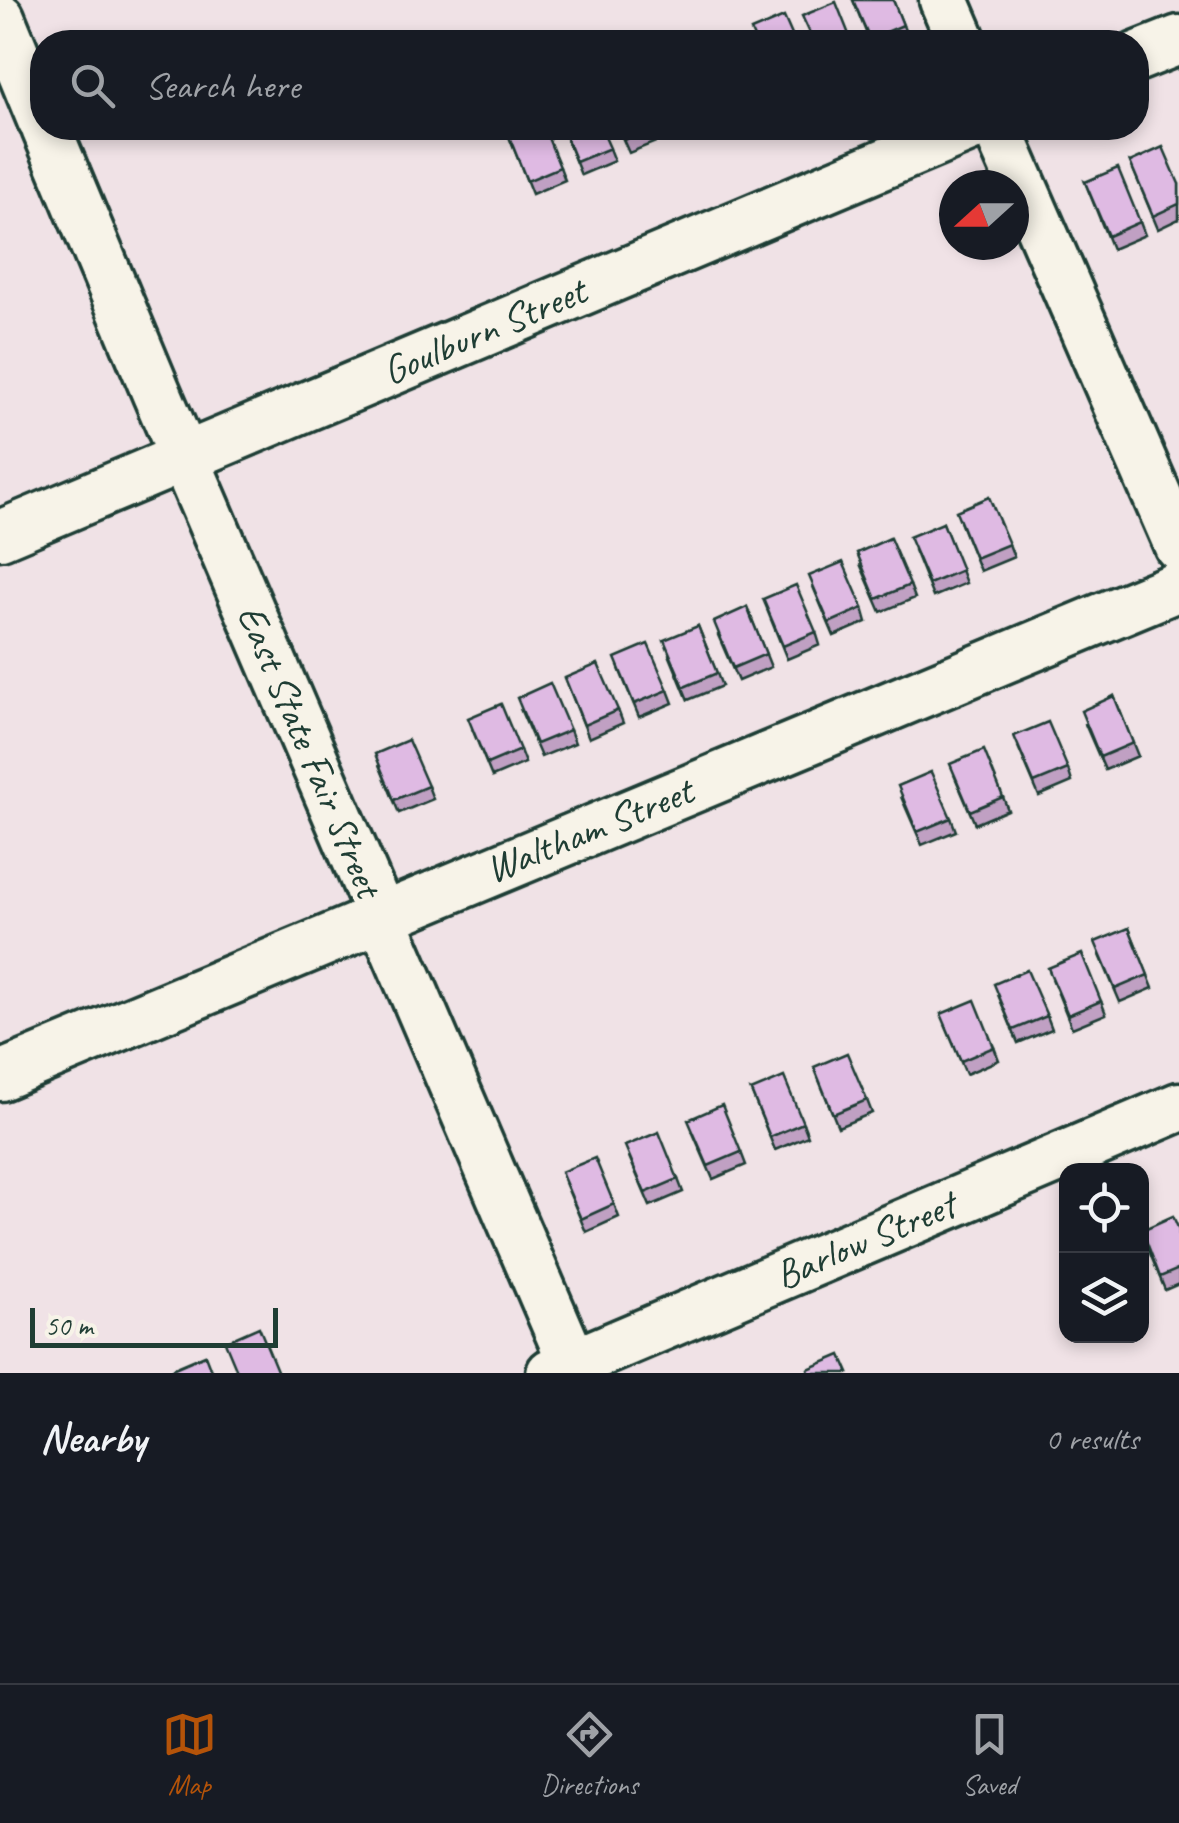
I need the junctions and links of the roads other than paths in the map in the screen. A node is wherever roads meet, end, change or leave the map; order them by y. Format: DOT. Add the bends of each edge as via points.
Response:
graph roads {
  1 [pos="944,0"];
  2 [pos="0,18"];
  3 [pos="957,30"];
  4 [pos="1179,40"];
  5 [pos="1149,52"];
  6 [pos="30,91"];
  7 [pos="51,140"];
  8 [pos="939,140"];
  9 [pos="1003,140"];
  10 [pos="185,456"];
  11 [pos="0,534"];
  12 [pos="1179,546"];
  13 [pos="1179,586"];
  14 [pos="380,916"];
  15 [pos="0,1076"];
  16 [pos="1179,1107"];
  17 [pos="567,1370"];
  1 -- 3 [label="street"];
  2 -- 6 [label="street"];
  4 -- 5 [label="street"];
  7 -- 10 [label="street, East State Fair Street"];
  8 -- 10 [label="street, Goulburn Street"];
  9 -- 12 [label="street"];
  10 -- 11 [label="street, Goulburn Street"];
  10 -- 14 [label="street, East State Fair Street"];
  13 -- 14 [label="street, Waltham Street"];
  14 -- 15 [label="street, Waltham Street"];
  14 -- 17 [label="street, East State Fair Street"];
  16 -- 17 [label="street, Barlow Street"];
}
